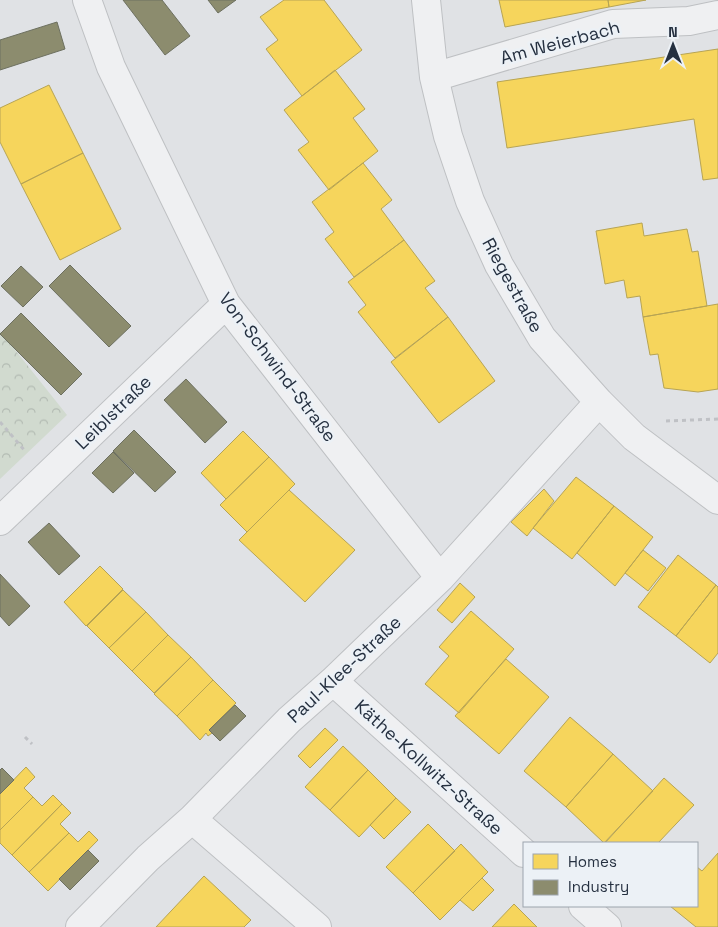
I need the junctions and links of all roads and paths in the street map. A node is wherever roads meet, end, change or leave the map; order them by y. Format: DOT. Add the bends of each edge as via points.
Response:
graph roads {
  1 [pos="86,0"];
  2 [pos="426,0"];
  3 [pos="718,15"];
  4 [pos="434,77"];
  5 [pos="226,304"];
  6 [pos="599,402"];
  7 [pos="718,419"];
  8 [pos="0,422"];
  9 [pos="634,437"];
  10 [pos="44,478"];
  11 [pos="718,500"];
  12 [pos="0,521"];
  13 [pos="440,578"];
  14 [pos="334,681"];
  15 [pos="25,737"];
  16 [pos="32,744"];
  17 [pos="192,819"];
  18 [pos="523,852"];
  19 [pos="584,907"];
  20 [pos="80,927"];
  21 [pos="317,927"];
  22 [pos="607,927"];
  1 -- 5 [label="street, Von-Schwind-Straße" via="111,67"];
  2 -- 4 [label="street, Riegestraße"];
  3 -- 4 [label="street, Am Weierbach" via="689,21 613,24"];
  4 -- 6 [label="street, Riegestraße" via="448,136 470,201 499,265 542,338"];
  5 -- 10 [label="street, Leiblstraße"];
  5 -- 13 [label="street, Von-Schwind-Straße"];
  6 -- 9 [label="street, Riegestraße"];
  6 -- 13 [label="street, Paul-Klee-Straße"];
  7 -- 9 [label="path" via="648,421"];
  8 -- 10 [label="path"];
  9 -- 11 [label="street, Riegestraße"];
  10 -- 12 [label="street, Leiblstraße"];
  13 -- 14 [label="street, Paul-Klee-Straße"];
  14 -- 17 [label="street, Paul-Klee-Straße" via="289,720"];
  14 -- 18 [label="street, Käthe-Kollwitz-Straße"];
  15 -- 16 [label="path"];
  17 -- 20 [label="street, Paul-Klee-Straße"];
  17 -- 21 [label="street"];
  19 -- 22 [label="street"];
}
